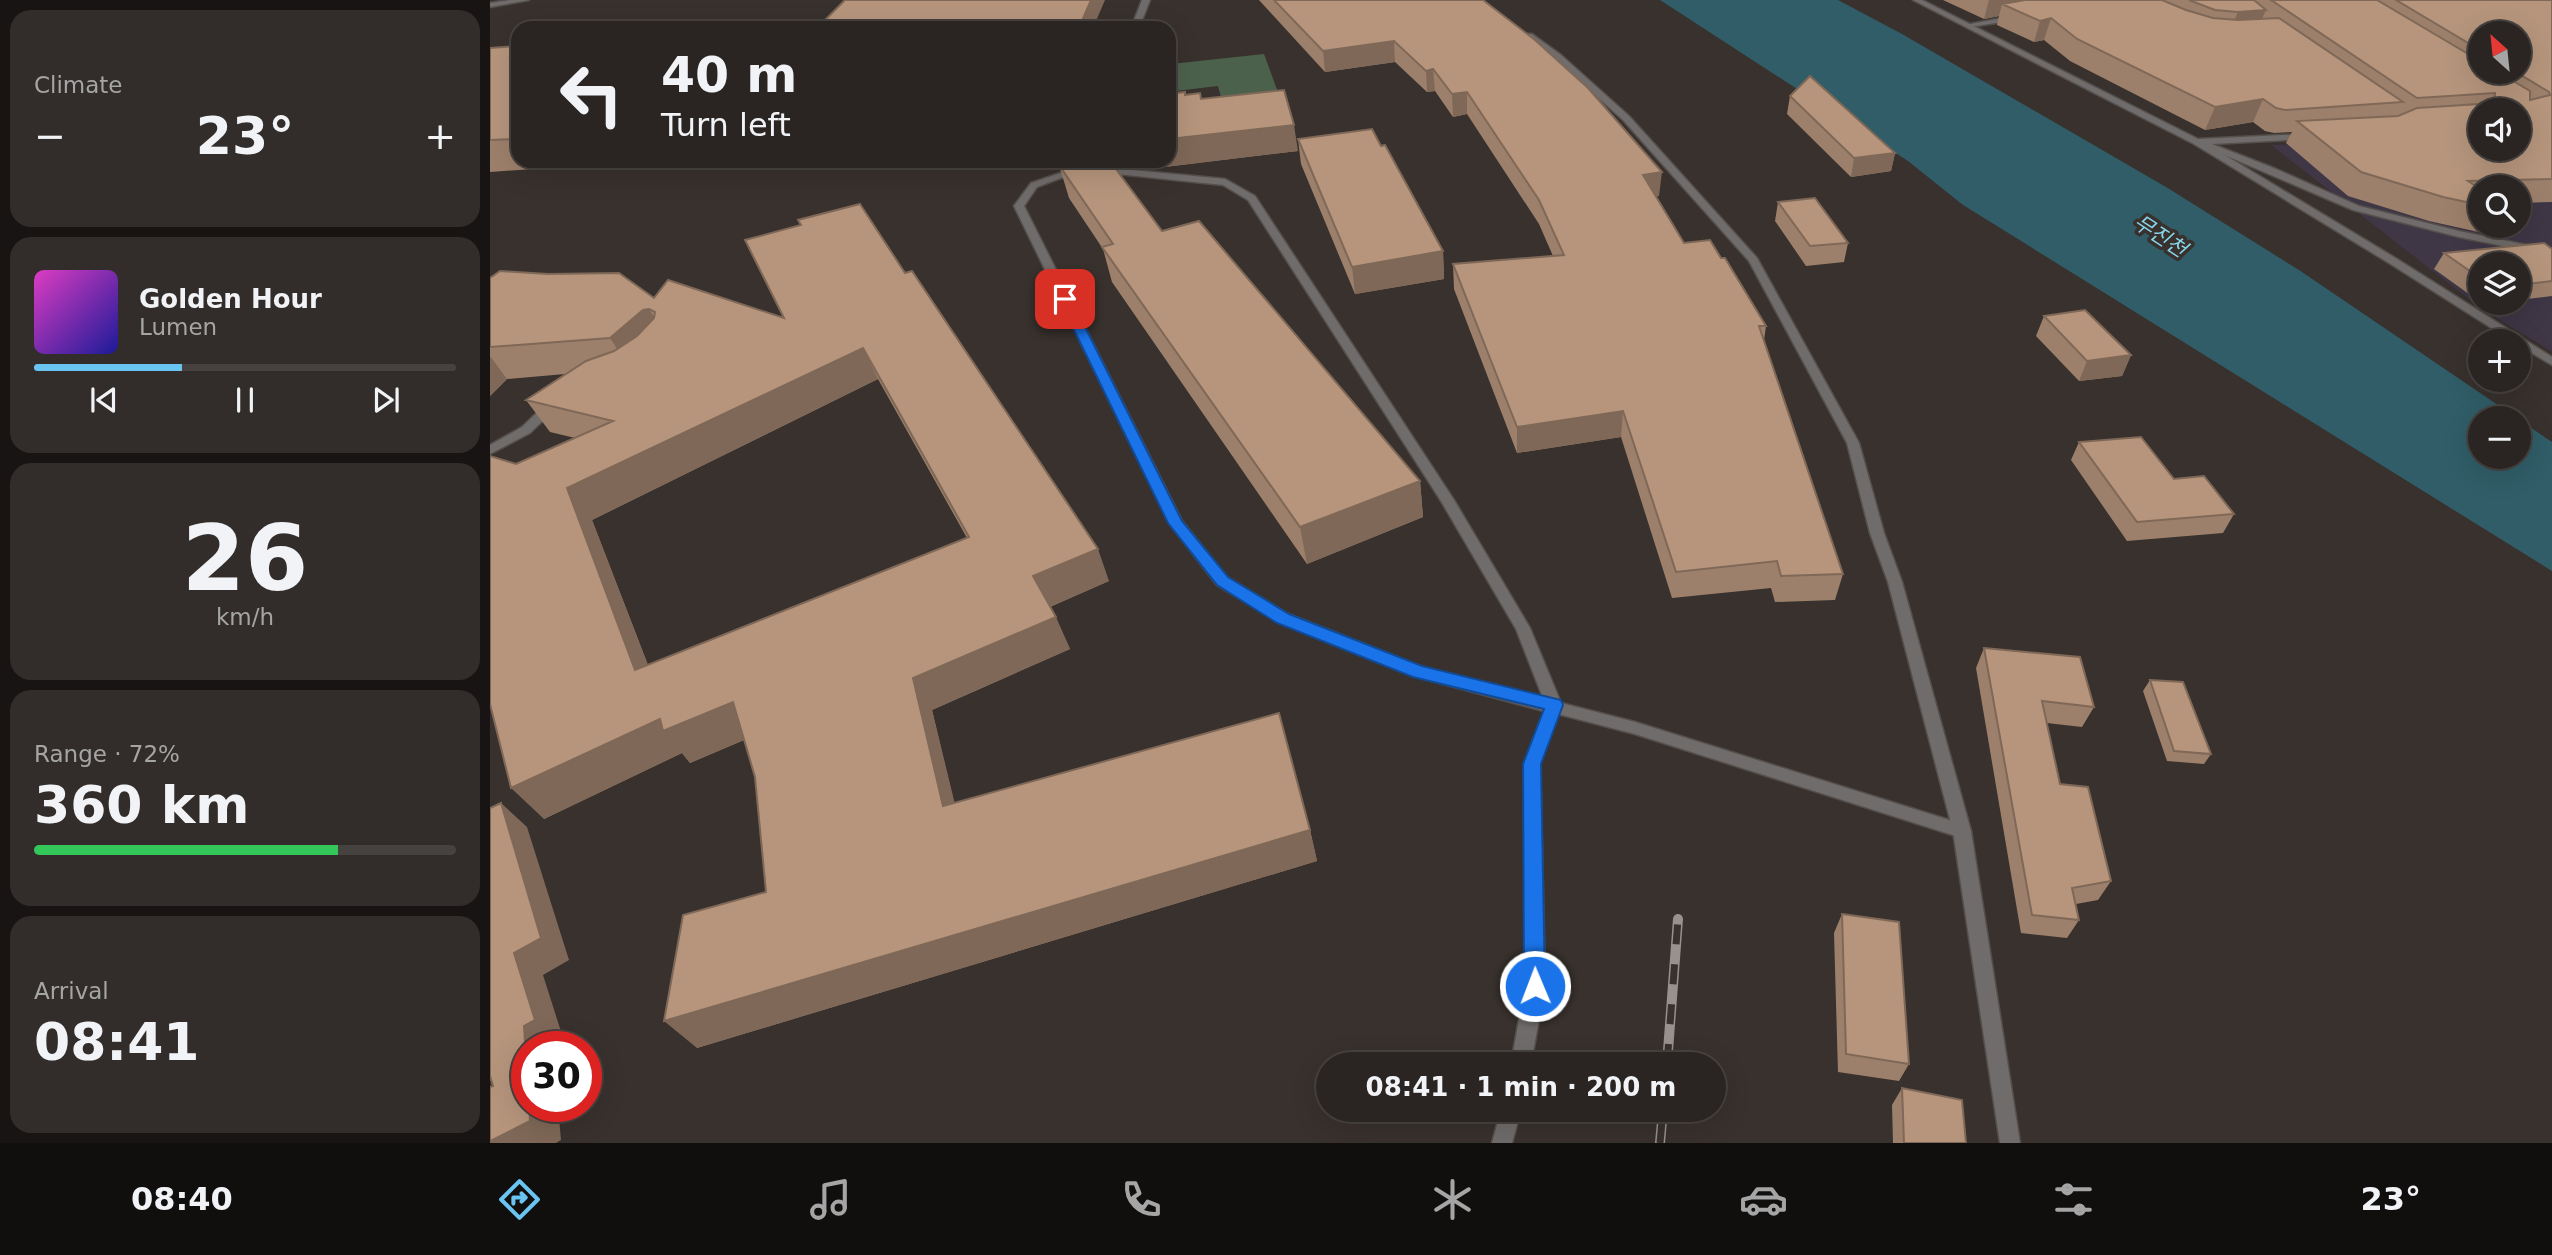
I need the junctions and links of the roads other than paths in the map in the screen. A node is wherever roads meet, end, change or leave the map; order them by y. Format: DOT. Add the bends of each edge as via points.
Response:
graph roads {
  1 [pos="525,0"];
  2 [pos="1146,0"];
  3 [pos="1917,0"];
  4 [pos="490,5"];
  5 [pos="2016,17"];
  6 [pos="1138,21"];
  7 [pos="1969,25"];
  8 [pos="1515,26"];
  9 [pos="2319,136"];
  10 [pos="2197,142"];
  11 [pos="1068,168"];
  12 [pos="1090,168"];
  13 [pos="2552,253"];
  14 [pos="2552,362"];
  15 [pos="565,396"];
  16 [pos="490,450"];
  17 [pos="1554,705"];
  18 [pos="1962,831"];
  19 [pos="1523,1052"];
  20 [pos="1508,1122"];
  21 [pos="1502,1143"];
  22 [pos="2010,1143"];
  1 -- 4 [label="street"];
  2 -- 6 [label="street"];
  3 -- 7 [label="street"];
  5 -- 7 [label="street"];
  7 -- 10 [label="street"];
  8 -- 18 [label="street" via="1558,57 1624,117 1753,260 1853,443"];
  9 -- 10 [label="street"];
  10 -- 13 [label="street" via="2356,208"];
  10 -- 14 [label="street"];
  11 -- 17 [label="street" via="1034,185 1019,206 1175,523 1222,581 1283,618 1419,672"];
  12 -- 17 [label="street" via="1225,182 1252,198 1447,500 1516,616"];
  15 -- 16 [label="street" via="526,430"];
  17 -- 18 [label="street"];
  17 -- 19 [label="street" via="1532,764 1535,986"];
  18 -- 22 [label="street"];
  20 -- 21 [label="street"];
}
